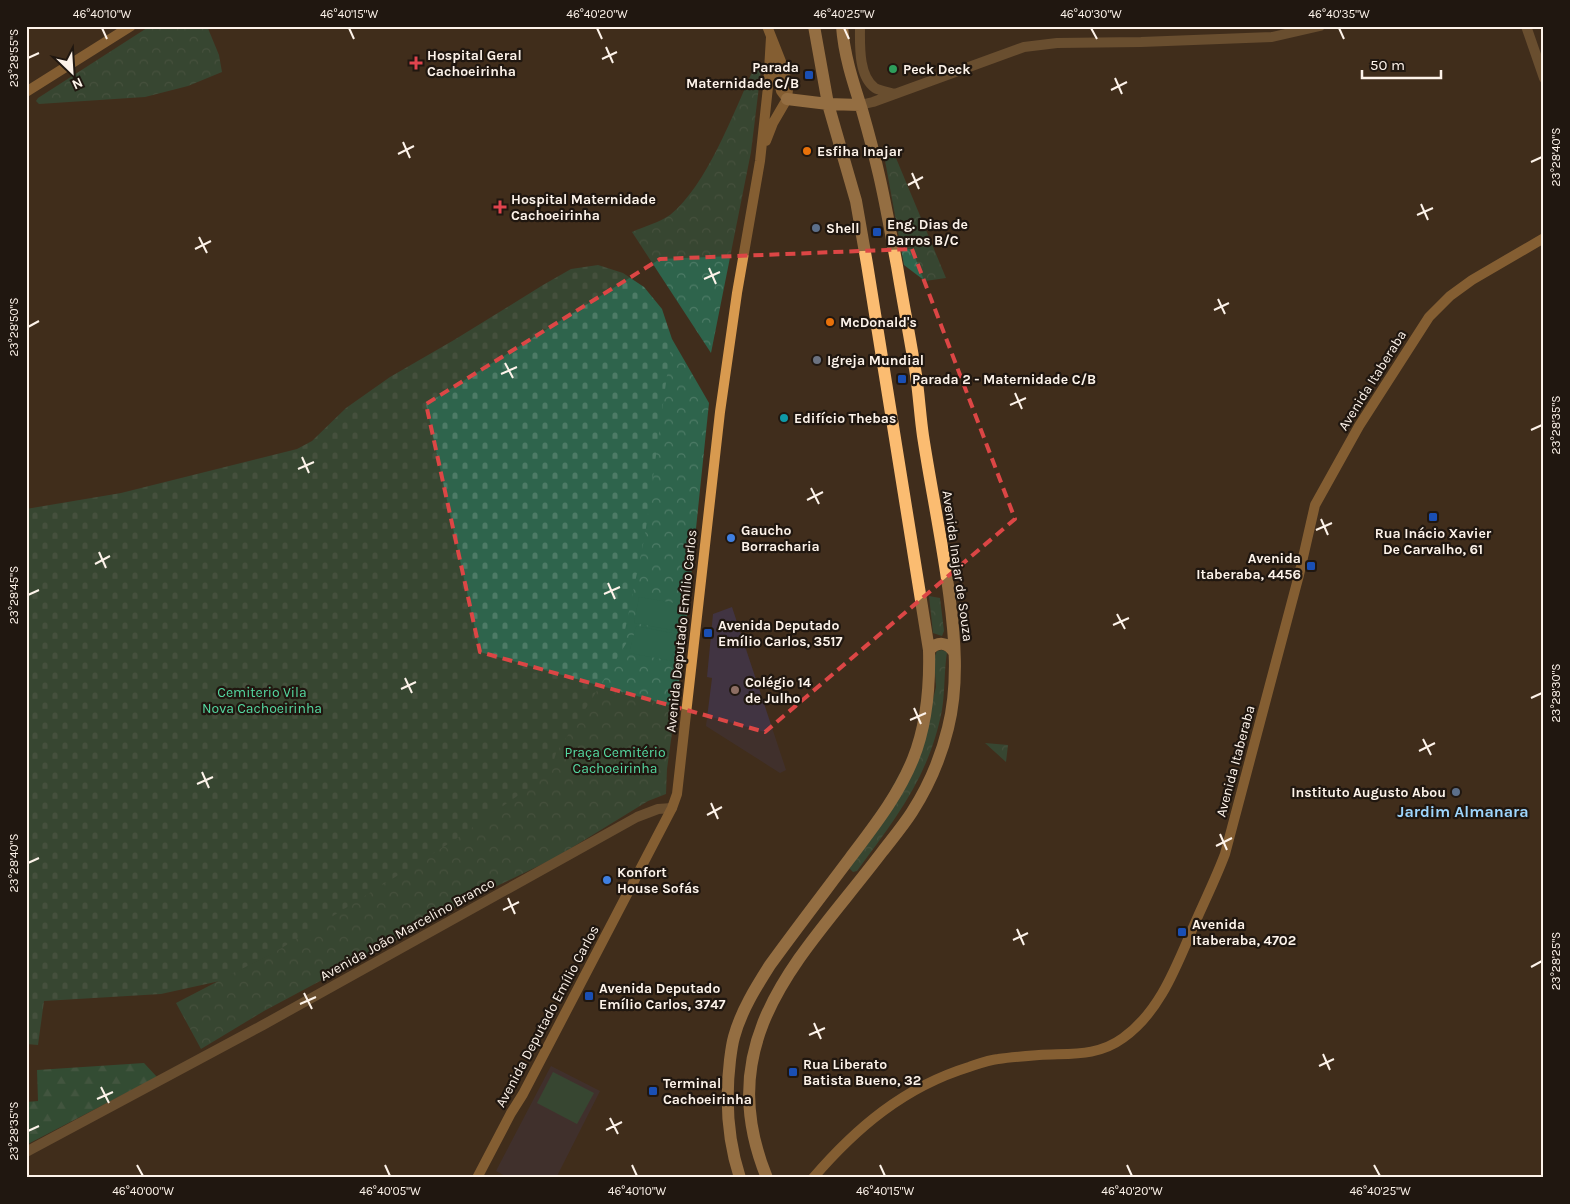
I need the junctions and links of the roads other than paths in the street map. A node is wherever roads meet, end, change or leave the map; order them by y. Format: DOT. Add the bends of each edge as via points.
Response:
graph roads {
  1 [pos="131,26"];
  2 [pos="767,26"];
  3 [pos="814,26"];
  4 [pos="842,26"];
  5 [pos="850,26"];
  6 [pos="860,26"];
  7 [pos="1320,26"];
  8 [pos="1526,26"];
  9 [pos="771,37"];
  10 [pos="1544,78"];
  11 [pos="852,81"];
  12 [pos="26,92"];
  13 [pos="895,94"];
  14 [pos="787,99"];
  15 [pos="828,104"];
  16 [pos="867,104"];
  17 [pos="760,161"];
  18 [pos="1544,238"];
  19 [pos="929,650"];
  20 [pos="954,652"];
  21 [pos="672,808"];
  22 [pos="26,1152"];
  23 [pos="477,1178"];
  24 [pos="740,1178"];
  25 [pos="767,1178"];
  26 [pos="813,1178"];
  1 -- 12 [label="main road"];
  2 -- 9 [label="main road, Avenida Deputado Emílio Carlos"];
  3 -- 15 [label="main road"];
  4 -- 11 [label="main road, Avenida Inajar de Souza"];
  5 -- 11 [label="main road"];
  6 -- 13 [label="street" via="861,63 869,82 875,88"];
  7 -- 13 [label="street" via="1272,37 1057,43 1024,47"];
  8 -- 10 [label="street"];
  9 -- 14 [label="main road, Avenida Deputado Emílio Carlos" via="784,69"];
  9 -- 17 [label="main road, Avenida Deputado Emílio Carlos"];
  11 -- 16 [label="main road, Avenida Inajar de Souza"];
  13 -- 16 [label="street"];
  14 -- 15 [label="main road"];
  14 -- 17 [label="main road, Avenida Deputado Emílio Carlos" via="771,129"];
  15 -- 16 [label="main road"];
  15 -- 19 [label="main road" via="858,213"];
  16 -- 20 [label="main road, Avenida Inajar de Souza" via="913,355 953,624"];
  17 -- 21 [label="main road, Avenida Deputado Emílio Carlos" via="720,412 677,794"];
  18 -- 26 [label="main road, Avenida Itaberaba" via="1472,280 1429,317 1359,426 1315,505 1225,854 1173,974 1151,1010 1128,1034 1100,1050 995,1059 955,1071 923,1086 870,1119"];
  19 -- 20 [label="main road" via="942,643"];
  19 -- 24 [label="main road" via="928,695 923,725 914,757 899,790 770,965 754,990 734,1038 727,1082 728,1124"];
  20 -- 25 [label="main road, Avenida Inajar de Souza" via="953,704 949,724 925,789 891,841 794,964 766,1012 758,1036 749,1095 755,1146"];
  21 -- 22 [label="street, Avenida João Marcelino Branco" via="658,809 636,818"];
  21 -- 23 [label="main road, Avenida Deputado Emílio Carlos"];
}
